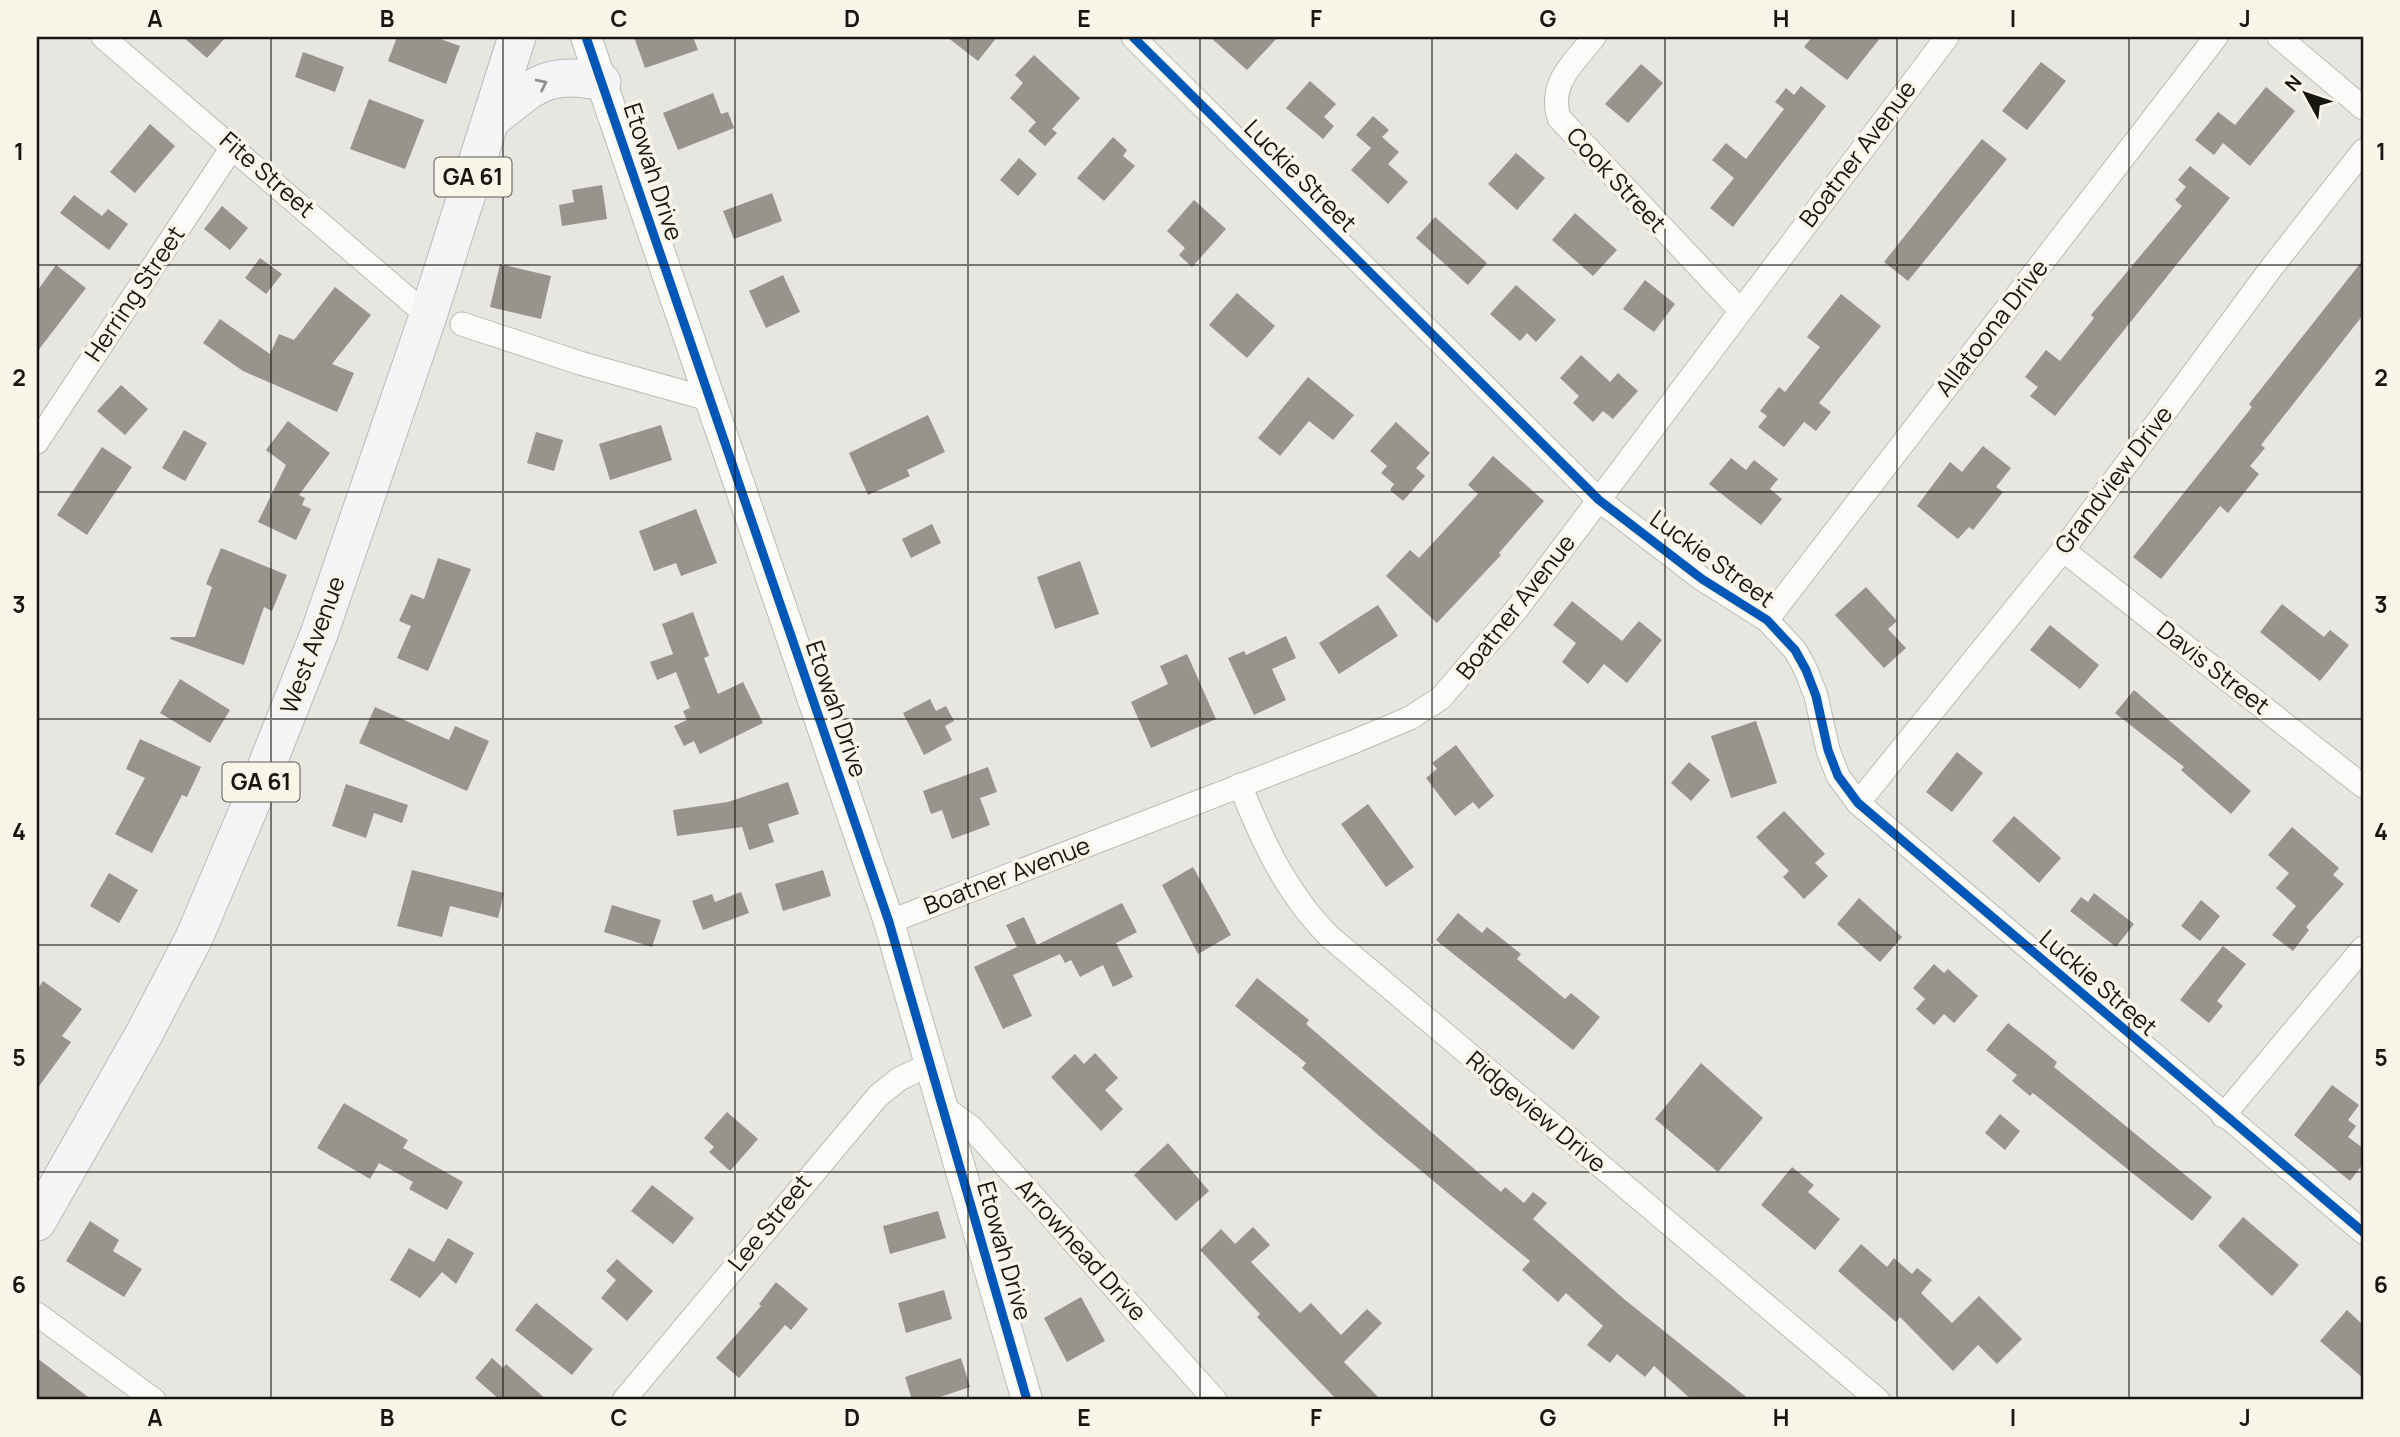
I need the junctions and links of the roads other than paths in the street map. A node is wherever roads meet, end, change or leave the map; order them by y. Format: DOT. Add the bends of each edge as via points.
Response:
graph roads {
  1 [pos="103,37"];
  2 [pos="517,37"];
  3 [pos="586,37"];
  4 [pos="1133,37"];
  5 [pos="1594,37"];
  6 [pos="1947,37"];
  7 [pos="2216,37"];
  8 [pos="2279,37"];
  9 [pos="602,82"];
  10 [pos="2363,107"];
  11 [pos="491,120"];
  12 [pos="233,146"];
  13 [pos="2363,151"];
  14 [pos="1740,310"];
  15 [pos="445,320"];
  16 [pos="708,399"];
  17 [pos="37,442"];
  18 [pos="1599,500"];
  19 [pos="2063,550"];
  20 [pos="1767,620"];
  21 [pos="1240,785"];
  22 [pos="2363,786"];
  23 [pos="1858,803"];
  24 [pos="889,922"];
  25 [pos="2363,948"];
  26 [pos="931,1064"];
  27 [pos="942,1107"];
  28 [pos="2223,1116"];
  29 [pos="37,1222"];
  30 [pos="2363,1232"];
  31 [pos="37,1314"];
  32 [pos="154,1400"];
  33 [pos="624,1400"];
  34 [pos="1027,1400"];
  35 [pos="1215,1400"];
  36 [pos="1878,1400"];
  1 -- 12 [label="street, Fite Street"];
  2 -- 11 [label="main road, West Avenue / GA 61"];
  3 -- 9 [label="street, Etowah Drive"];
  4 -- 18 [label="street, Luckie Street"];
  5 -- 14 [label="street, Cook Street" via="1559,82 1553,99 1559,118"];
  6 -- 14 [label="street, Boatner Avenue"];
  7 -- 20 [label="street, Allatoona Drive"];
  8 -- 10 [label="street"];
  11 -- 9 [label="main road, one-way" via="526,92 554,78"];
  9 -- 16 [label="street, Etowah Drive"];
  11 -- 15 [label="main road, West Avenue / GA 61"];
  12 -- 15 [label="street, Fite Street"];
  12 -- 17 [label="street, Herring Street"];
  13 -- 19 [label="street, Grandview Drive"];
  14 -- 18 [label="street, Boatner Avenue"];
  15 -- 16 [label="street, Fite Street"];
  15 -- 29 [label="main road, West Avenue / GA 61" via="194,938"];
  16 -- 24 [label="street, Etowah Drive"];
  18 -- 20 [label="street, Luckie Street" via="1702,579"];
  18 -- 21 [label="street, Boatner Avenue" via="1516,610 1441,698 1410,718"];
  19 -- 22 [label="street, Davis Street"];
  19 -- 23 [label="street, Grandview Drive"];
  20 -- 23 [label="street, Luckie Street" via="1795,650 1806,670 1838,776"];
  21 -- 24 [label="street, Boatner Avenue"];
  21 -- 36 [label="street, Ridgeview Drive" via="1290,889 1330,937"];
  23 -- 28 [label="street, Luckie Street"];
  24 -- 26 [label="street, Etowah Drive"];
  25 -- 28 [label="street"];
  26 -- 27 [label="street, Etowah Drive"];
  26 -- 33 [label="street, Lee Street" via="899,1079 878,1096"];
  27 -- 34 [label="street, Etowah Drive"];
  27 -- 35 [label="street, Arrowhead Drive" via="971,1128"];
  28 -- 30 [label="street, Luckie Street"];
  31 -- 32 [label="street"];
}
